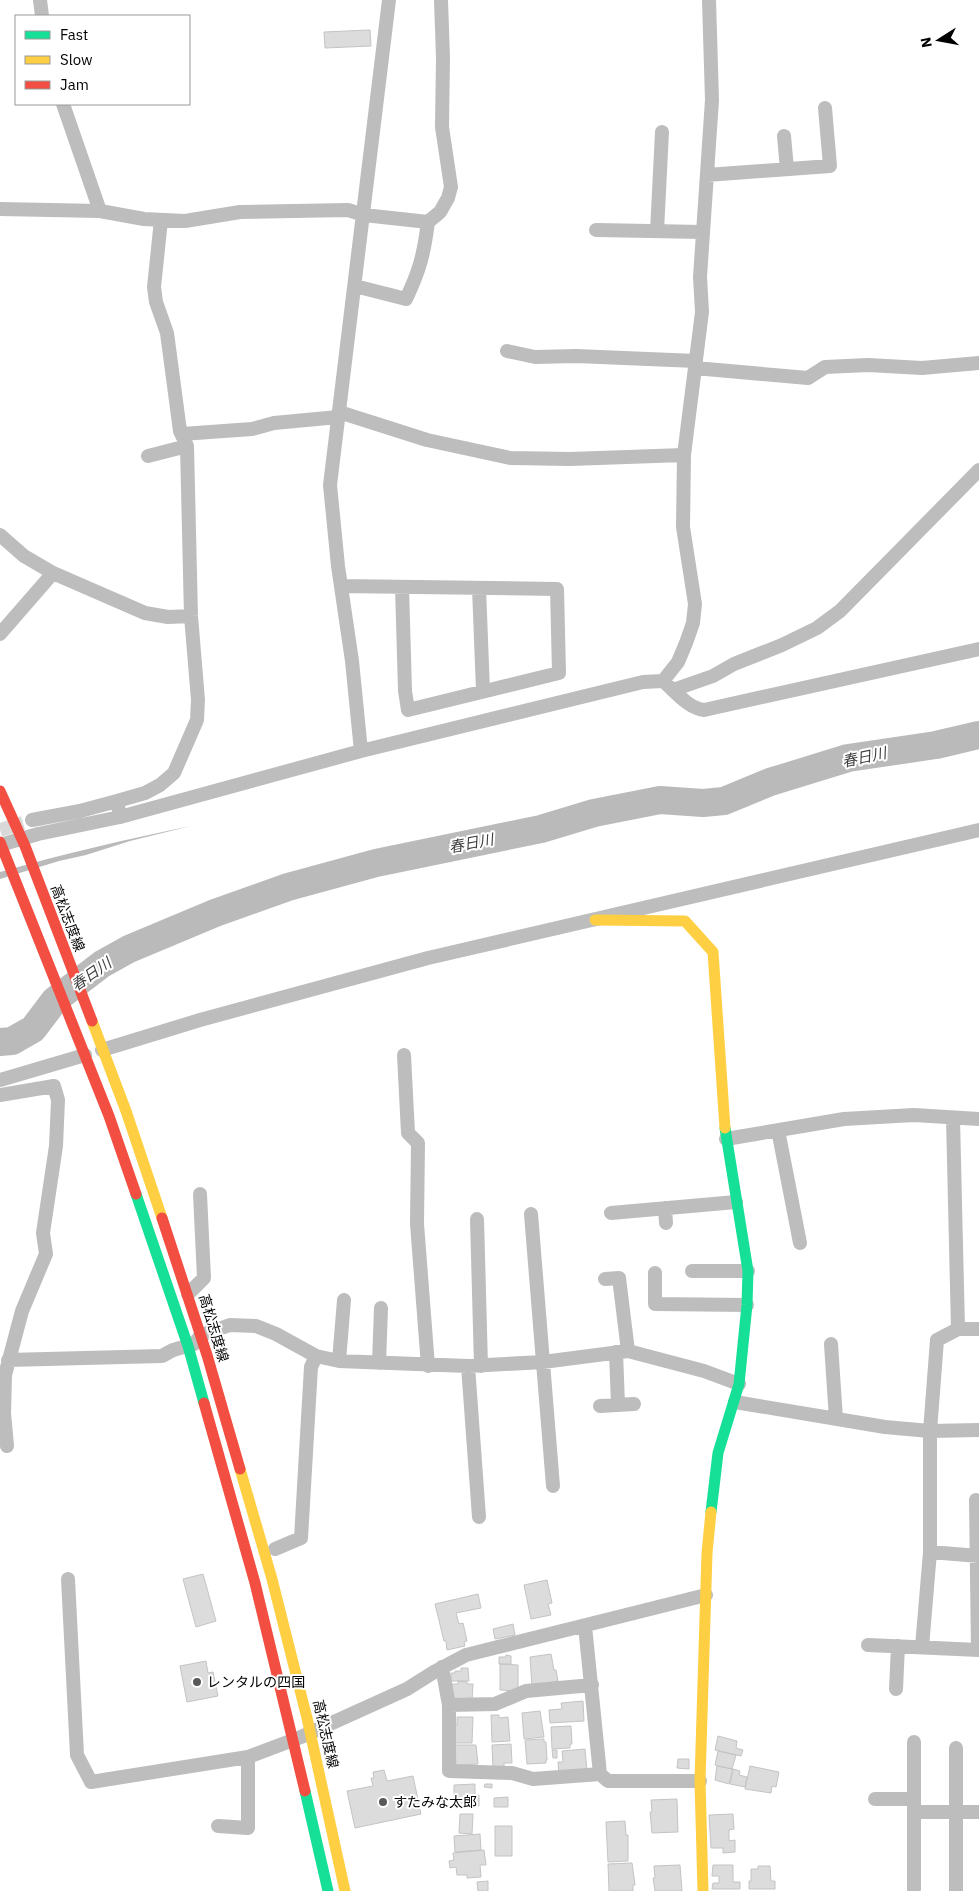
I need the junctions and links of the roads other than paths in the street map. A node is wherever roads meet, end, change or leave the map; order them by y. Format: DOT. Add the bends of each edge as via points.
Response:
graph roads {
  1 [pos="40,0"];
  2 [pos="389,0"];
  3 [pos="441,0"];
  4 [pos="709,0"];
  5 [pos="42,15"];
  6 [pos="63,105"];
  7 [pos="825,108"];
  8 [pos="662,132"];
  9 [pos="784,136"];
  10 [pos="787,169"];
  11 [pos="707,175"];
  12 [pos="0,208"];
  13 [pos="100,211"];
  14 [pos="364,215"];
  15 [pos="161,220"];
  16 [pos="428,222"];
  17 [pos="596,230"];
  18 [pos="657,231"];
  19 [pos="703,232"];
  20 [pos="355,286"];
  21 [pos="507,350"];
  22 [pos="979,363"];
  23 [pos="696,364"];
  24 [pos="339,415"];
  25 [pos="185,440"];
  26 [pos="684,455"];
  27 [pos="148,456"];
  28 [pos="979,470"];
  29 [pos="0,535"];
  30 [pos="54,573"];
  31 [pos="341,586"];
  32 [pos="402,586"];
  33 [pos="479,588"];
  34 [pos="191,616"];
  35 [pos="0,634"];
  36 [pos="979,650"];
  37 [pos="668,686"];
  38 [pos="483,691"];
  39 [pos="361,751"];
  40 [pos="0,791"];
  41 [pos="117,801"];
  42 [pos="120,817"];
  43 [pos="32,820"];
  44 [pos="979,830"];
  45 [pos="23,843"];
  46 [pos="2,847"];
  47 [pos="595,920"];
  48 [pos="100,1045"];
  49 [pos="83,1050"];
  50 [pos="404,1055"];
  51 [pos="0,1080"];
  52 [pos="0,1095"];
  53 [pos="953,1118"];
  54 [pos="979,1119"];
  55 [pos="778,1130"];
  56 [pos="726,1139"];
  57 [pos="200,1194"];
  58 [pos="736,1202"];
  59 [pos="665,1208"];
  60 [pos="611,1213"];
  61 [pos="531,1214"];
  62 [pos="476,1219"];
  63 [pos="666,1223"];
  64 [pos="800,1243"];
  65 [pos="692,1271"];
  66 [pos="748,1271"];
  67 [pos="655,1273"];
  68 [pos="605,1279"];
  69 [pos="188,1294"];
  70 [pos="344,1300"];
  71 [pos="747,1304"];
  72 [pos="380,1308"];
  73 [pos="958,1329"];
  74 [pos="979,1329"];
  75 [pos="200,1335"];
  76 [pos="831,1344"];
  77 [pos="188,1346"];
  78 [pos="622,1351"];
  79 [pos="316,1356"];
  80 [pos="8,1360"];
  81 [pos="339,1361"];
  82 [pos="543,1362"];
  83 [pos="380,1364"];
  84 [pos="428,1366"];
  85 [pos="475,1366"];
  86 [pos="739,1384"];
  87 [pos="735,1402"];
  88 [pos="618,1404"];
  89 [pos="634,1404"];
  90 [pos="600,1406"];
  91 [pos="836,1419"];
  92 [pos="930,1430"];
  93 [pos="979,1430"];
  94 [pos="6,1446"];
  95 [pos="553,1486"];
  96 [pos="976,1500"];
  97 [pos="479,1517"];
  98 [pos="275,1549"];
  99 [pos="930,1552"];
  100 [pos="978,1556"];
  101 [pos="68,1579"];
  102 [pos="706,1595"];
  103 [pos="585,1626"];
  104 [pos="868,1645"];
  105 [pos="898,1646"];
  106 [pos="922,1647"];
  107 [pos="978,1650"];
  108 [pos="442,1667"];
  109 [pos="592,1684"];
  110 [pos="896,1689"];
  111 [pos="449,1705"];
  112 [pos="310,1733"];
  113 [pos="294,1740"];
  114 [pos="914,1742"];
  115 [pos="956,1748"];
  116 [pos="248,1757"];
  117 [pos="600,1774"];
  118 [pos="700,1781"];
  119 [pos="875,1798"];
  120 [pos="914,1805"];
  121 [pos="956,1812"];
  122 [pos="979,1812"];
  123 [pos="218,1826"];
  124 [pos="914,1889"];
  125 [pos="956,1890"];
  126 [pos="328,1891"];
  127 [pos="345,1891"];
  128 [pos="703,1891"];
  1 -- 5 [label="street"];
  2 -- 14 [label="street"];
  3 -- 16 [label="street" via="442,127 451,187 440,212"];
  4 -- 11 [label="street" via="712,100"];
  6 -- 13 [label="street"];
  7 -- 10 [label="street" via="830,166"];
  8 -- 18 [label="street"];
  9 -- 10 [label="street"];
  10 -- 11 [label="street"];
  11 -- 19 [label="street"];
  12 -- 13 [label="street"];
  13 -- 15 [label="street"];
  14 -- 15 [label="street" via="348,210 240,212 185,221"];
  14 -- 16 [label="street"];
  14 -- 20 [label="street"];
  15 -- 25 [label="street" via="154,287 167,333"];
  16 -- 20 [label="street" via="424,254 406,299"];
  17 -- 18 [label="street"];
  18 -- 19 [label="street"];
  19 -- 23 [label="street" via="702,312"];
  20 -- 24 [label="street"];
  21 -- 23 [label="street" via="535,357 576,356"];
  22 -- 23 [label="street" via="922,368 825,367 808,378"];
  23 -- 26 [label="street"];
  24 -- 25 [label="street" via="274,423"];
  24 -- 26 [label="street" via="427,440 510,458 570,460"];
  24 -- 31 [label="street" via="330,485"];
  25 -- 27 [label="street"];
  25 -- 34 [label="street"];
  26 -- 37 [label="street" via="683,527 696,604 693,623"];
  28 -- 37 [label="street" via="840,611 817,628 713,676"];
  29 -- 30 [label="street" via="24,556"];
  30 -- 34 [label="street" via="145,613"];
  30 -- 35 [label="street"];
  31 -- 32 [label="street"];
  31 -- 39 [label="street"];
  32 -- 33 [label="street"];
  32 -- 38 [label="street" via="408,710"];
  33 -- 38 [label="street"];
  33 -- 38 [label="street" via="557,589 559,673"];
  34 -- 41 [label="street" via="197,720 174,773 146,793"];
  36 -- 37 [label="street" via="704,710 690,706"];
  37 -- 39 [label="street" via="643,682"];
  39 -- 42 [label="street"];
  40 -- 45 [label="main road, 高松志度線"];
  41 -- 42 [label="street"];
  41 -- 43 [label="street"];
  42 -- 45 [label="street" via="38,834"];
  44 -- 47 [label="street"];
  45 -- 46 [label="street"];
  45 -- 48 [label="main road, 高松志度線"];
  46 -- 49 [label="main road"];
  47 -- 48 [label="street" via="428,958"];
  47 -- 56 [label="main road" via="685,920 713,952"];
  48 -- 69 [label="main road, 高松志度線" via="149,1176"];
  49 -- 51 [label="street"];
  49 -- 77 [label="main road" via="110,1116"];
  50 -- 84 [label="street" via="408,1133 418,1143 417,1224"];
  52 -- 80 [label="street" via="54,1086 58,1100 56,1146 43,1233 46,1254 22,1311"];
  53 -- 54 [label="street"];
  53 -- 55 [label="street" via="914,1115 844,1119"];
  53 -- 73 [label="street"];
  55 -- 56 [label="street"];
  55 -- 64 [label="street"];
  56 -- 58 [label="main road"];
  57 -- 69 [label="street" via="204,1278"];
  58 -- 59 [label="street"];
  58 -- 66 [label="main road"];
  59 -- 60 [label="street"];
  59 -- 63 [label="street"];
  61 -- 82 [label="street"];
  62 -- 85 [label="street"];
  65 -- 66 [label="street"];
  66 -- 71 [label="main road"];
  67 -- 71 [label="street" via="655,1304"];
  68 -- 78 [label="street" via="619,1278"];
  69 -- 75 [label="main road, 高松志度線"];
  70 -- 81 [label="street"];
  71 -- 86 [label="main road"];
  72 -- 83 [label="street"];
  73 -- 74 [label="street"];
  73 -- 92 [label="street" via="937,1340"];
  75 -- 77 [label="street" via="194,1344"];
  75 -- 79 [label="street" via="230,1325 256,1326"];
  75 -- 112 [label="main road, 高松志度線" via="272,1579"];
  76 -- 91 [label="street"];
  77 -- 80 [label="street" via="162,1356"];
  77 -- 113 [label="main road" via="255,1584"];
  78 -- 82 [label="street"];
  78 -- 86 [label="street" via="704,1370"];
  78 -- 88 [label="street"];
  79 -- 81 [label="street"];
  79 -- 98 [label="street" via="312,1367 301,1538"];
  80 -- 94 [label="street" via="4,1403"];
  81 -- 83 [label="street"];
  82 -- 85 [label="street"];
  82 -- 95 [label="street"];
  83 -- 84 [label="street"];
  84 -- 85 [label="street"];
  85 -- 97 [label="street"];
  86 -- 87 [label="main road"];
  87 -- 91 [label="street"];
  87 -- 102 [label="main road" via="718,1452 707,1553"];
  88 -- 89 [label="street"];
  88 -- 90 [label="street"];
  91 -- 92 [label="street"];
  92 -- 93 [label="street"];
  92 -- 99 [label="street"];
  96 -- 100 [label="street"];
  99 -- 100 [label="street"];
  99 -- 106 [label="street"];
  100 -- 107 [label="street"];
  101 -- 116 [label="street" via="77,1755 91,1782"];
  102 -- 103 [label="street"];
  102 -- 118 [label="main road"];
  103 -- 108 [label="street" via="466,1655"];
  103 -- 109 [label="street"];
  104 -- 105 [label="street"];
  105 -- 106 [label="street"];
  105 -- 110 [label="street"];
  106 -- 107 [label="street"];
  108 -- 111 [label="street"];
  108 -- 112 [label="street" via="407,1689"];
  109 -- 111 [label="street" via="526,1691 495,1704"];
  109 -- 117 [label="street"];
  111 -- 117 [label="street" via="449,1771 512,1773 533,1779"];
  112 -- 113 [label="street"];
  112 -- 127 [label="main road, 高松志度線"];
  113 -- 116 [label="street"];
  113 -- 126 [label="main road"];
  114 -- 120 [label="street"];
  115 -- 121 [label="street"];
  116 -- 123 [label="street" via="248,1828"];
  117 -- 118 [label="street" via="608,1781"];
  118 -- 128 [label="main road"];
  119 -- 120 [label="street"];
  120 -- 121 [label="street"];
  120 -- 124 [label="street"];
  121 -- 122 [label="street"];
  121 -- 125 [label="street"];
}
